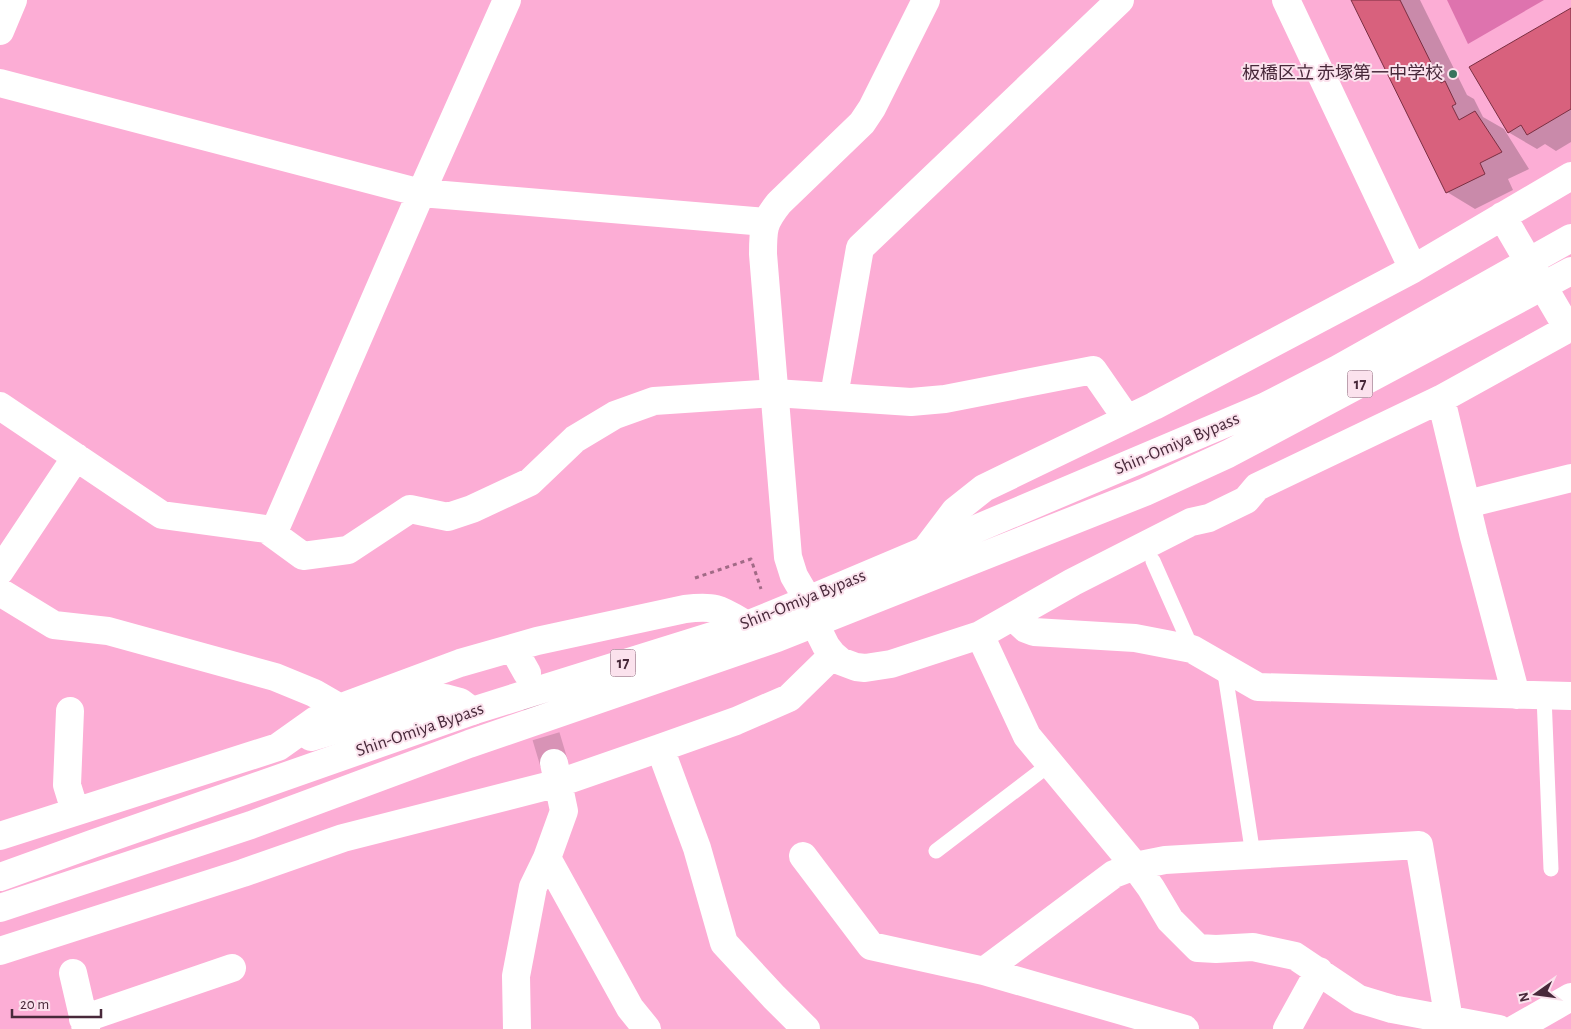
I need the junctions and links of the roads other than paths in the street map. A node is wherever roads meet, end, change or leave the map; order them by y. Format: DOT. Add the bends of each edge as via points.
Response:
graph roads {
  1 [pos="13,0"];
  2 [pos="926,0"];
  3 [pos="1120,0"];
  4 [pos="1286,0"];
  5 [pos="504,1"];
  6 [pos="0,31"];
  7 [pos="0,83"];
  8 [pos="1571,176"];
  9 [pos="421,194"];
  10 [pos="766,222"];
  11 [pos="1507,227"];
  12 [pos="1571,238"];
  13 [pos="1413,270"];
  14 [pos="1571,271"];
  15 [pos="1564,321"];
  16 [pos="775,393"];
  17 [pos="834,396"];
  18 [pos="1441,399"];
  19 [pos="0,406"];
  20 [pos="1126,419"];
  21 [pos="76,457"];
  22 [pos="1571,478"];
  23 [pos="1467,504"];
  24 [pos="273,534"];
  25 [pos="927,548"];
  26 [pos="1153,561"];
  27 [pos="0,571"];
  28 [pos="0,592"];
  29 [pos="811,612"];
  30 [pos="1013,617"];
  31 [pos="747,625"];
  32 [pos="980,635"];
  33 [pos="513,648"];
  34 [pos="1192,649"];
  35 [pos="833,655"];
  36 [pos="1224,668"];
  37 [pos="527,673"];
  38 [pos="1516,695"];
  39 [pos="1544,696"];
  40 [pos="1571,696"];
  41 [pos="340,708"];
  42 [pos="70,711"];
  43 [pos="472,711"];
  44 [pos="278,747"];
  45 [pos="660,748"];
  46 [pos="1050,764"];
  47 [pos="556,773"];
  48 [pos="75,811"];
  49 [pos="0,836"];
  50 [pos="936,851"];
  51 [pos="803,856"];
  52 [pos="1253,856"];
  53 [pos="547,858"];
  54 [pos="1135,866"];
  55 [pos="1550,869"];
  56 [pos="0,877"];
  57 [pos="0,908"];
  58 [pos="0,952"];
  59 [pos="232,968"];
  60 [pos="984,971"];
  61 [pos="1319,971"];
  62 [pos="73,973"];
  63 [pos="1571,996"];
  64 [pos="1449,1020"];
  65 [pos="84,1024"];
  66 [pos="517,1029"];
  67 [pos="647,1029"];
  68 [pos="806,1029"];
  69 [pos="1185,1029"];
  70 [pos="1287,1029"];
  71 [pos="1499,1029"];
  72 [pos="1515,1029"];
  1 -- 6 [label="main road"];
  2 -- 10 [label="main road" via="862,123 780,203"];
  3 -- 17 [label="main road" via="860,248"];
  4 -- 13 [label="main road"];
  5 -- 9 [label="main road"];
  7 -- 9 [label="main road"];
  8 -- 11 [label="main road"];
  9 -- 10 [label="main road"];
  9 -- 24 [label="main road"];
  10 -- 16 [label="main road" via="763,254"];
  11 -- 13 [label="main road"];
  11 -- 15 [label="main road"];
  12 -- 25 [label="main road, Shin-Omiya Bypass / 17" via="1264,407"];
  13 -- 20 [label="main road"];
  14 -- 29 [label="main road, Shin-Omiya Bypass / 17" via="1187,474"];
  15 -- 18 [label="main road"];
  16 -- 17 [label="main road"];
  16 -- 24 [label="main road" via="654,401 616,415 575,439 530,482 448,517 410,509 348,550 303,556"];
  16 -- 29 [label="main road" via="788,557"];
  17 -- 20 [label="main road" via="912,402 945,399 1093,370"];
  18 -- 23 [label="main road"];
  18 -- 30 [label="main road" via="1257,487 1246,500 1209,518 1191,522 1073,582"];
  19 -- 21 [label="main road"];
  20 -- 25 [label="main road" via="984,488 955,511"];
  21 -- 24 [label="main road" via="162,514 266,529"];
  21 -- 27 [label="main road"];
  22 -- 23 [label="main road"];
  23 -- 38 [label="main road"];
  25 -- 29 [label="main road, Shin-Omiya Bypass / 17"];
  26 -- 34 [label="lane"];
  28 -- 41 [label="main road" via="54,625 108,631 275,677"];
  29 -- 31 [label="main road, Shin-Omiya Bypass / 17"];
  29 -- 35 [label="main road"];
  29 -- 57 [label="main road, Shin-Omiya Bypass / 17" via="251,825"];
  30 -- 32 [label="main road"];
  30 -- 34 [label="main road" via="1034,632 1134,638"];
  31 -- 33 [label="main road" via="718,609 703,607"];
  31 -- 43 [label="main road, Shin-Omiya Bypass / 17"];
  32 -- 35 [label="main road" via="874,667 856,667"];
  32 -- 46 [label="main road" via="1027,736"];
  33 -- 37 [label="main road"];
  33 -- 41 [label="main road" via="460,663"];
  34 -- 36 [label="main road"];
  35 -- 45 [label="main road" via="789,698"];
  36 -- 38 [label="main road" via="1258,687"];
  36 -- 52 [label="lane"];
  38 -- 39 [label="main road"];
  39 -- 40 [label="main road"];
  39 -- 55 [label="lane"];
  41 -- 44 [label="main road" via="316,720"];
  42 -- 48 [label="main road" via="67,785"];
  43 -- 44 [label="main road" via="460,702 445,698 424,699"];
  43 -- 56 [label="main road, Shin-Omiya Bypass / 17"];
  44 -- 48 [label="main road"];
  45 -- 47 [label="main road"];
  45 -- 68 [label="main road" via="697,848 724,943"];
  46 -- 50 [label="lane"];
  46 -- 54 [label="main road"];
  47 -- 53 [label="main road" via="564,811"];
  47 -- 58 [label="main road" via="343,838"];
  48 -- 49 [label="main road"];
  51 -- 60 [label="main road" via="871,946"];
  52 -- 54 [label="main road" via="1165,860"];
  52 -- 64 [label="main road" via="1419,845"];
  53 -- 66 [label="main road" via="533,887 516,976"];
  53 -- 67 [label="main road" via="630,1008"];
  54 -- 60 [label="main road" via="1114,874"];
  54 -- 61 [label="main road" via="1170,920 1198,948 1253,947 1295,956"];
  59 -- 65 [label="main road"];
  60 -- 69 [label="main road"];
  61 -- 64 [label="main road" via="1358,999"];
  61 -- 70 [label="main road"];
  62 -- 65 [label="main road"];
  63 -- 72 [label="main road"];
  64 -- 71 [label="main road"];
}
